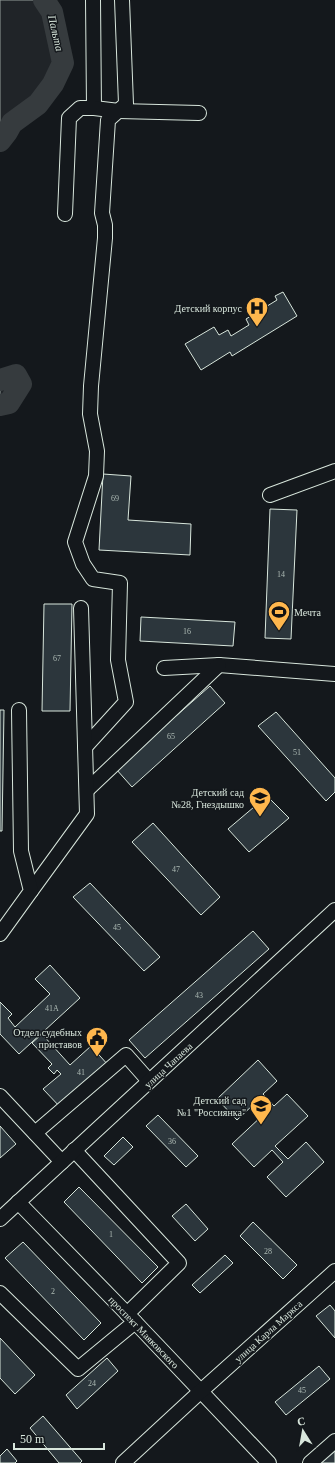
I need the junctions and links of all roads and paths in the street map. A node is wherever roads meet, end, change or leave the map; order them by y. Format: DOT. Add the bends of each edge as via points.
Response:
graph roads {
  1 [pos="93,0"];
  2 [pos="122,0"];
  3 [pos="94,108"];
  4 [pos="118,111"];
  5 [pos="199,113"];
  6 [pos="65,214"];
  7 [pos="335,471"];
  8 [pos="270,495"];
  9 [pos="81,608"];
  10 [pos="218,665"];
  11 [pos="164,668"];
  12 [pos="335,674"];
  13 [pos="19,710"];
  14 [pos="85,747"];
  15 [pos="87,790"];
  16 [pos="31,891"];
  17 [pos="335,910"];
  18 [pos="0,934"];
  19 [pos="149,1081"];
  20 [pos="0,1096"];
  21 [pos="35,1133"];
  22 [pos="74,1150"];
  23 [pos="62,1162"];
  24 [pos="18,1202"];
  25 [pos="0,1219"];
  26 [pos="335,1271"];
  27 [pos="0,1293"];
  28 [pos="131,1318"];
  29 [pos="201,1391"];
  30 [pos="335,1441"];
  31 [pos="123,1463"];
  32 [pos="269,1463"];
  33 [pos="310,1463"];
  1 -- 3 [label="street"];
  2 -- 4 [label="street" via="126,104"];
  3 -- 4 [label="street"];
  3 -- 6 [label="street" via="80,108 69,118"];
  4 -- 5 [label="street"];
  4 -- 14 [label="street" via="108,120 102,213 105,238 91,386 90,414 97,450 96,476 75,542 83,564 93,579 120,583 118,660 126,702"];
  7 -- 8 [label="street"];
  9 -- 14 [label="street"];
  10 -- 11 [label="street"];
  10 -- 12 [label="street"];
  10 -- 15 [label="street"];
  13 -- 16 [label="street" via="21,851"];
  14 -- 15 [label="street"];
  15 -- 16 [label="street" via="87,814"];
  16 -- 18 [label="street"];
  17 -- 19 [label="street, улица Чапаева"];
  19 -- 21 [label="street" via="126,1055"];
  19 -- 22 [label="street, улица Чапаева"];
  20 -- 21 [label="street"];
  21 -- 23 [label="street"];
  22 -- 23 [label="street, улица Чапаева"];
  22 -- 28 [label="street" via="179,1263"];
  23 -- 24 [label="street, улица Чапаева"];
  24 -- 25 [label="street, улица Чапаева"];
  24 -- 28 [label="street, проспект Маяковского"];
  26 -- 29 [label="street, улица Карла Маркса"];
  27 -- 28 [label="street" via="78,1369"];
  28 -- 29 [label="street, проспект Маяковского"];
  29 -- 31 [label="street, улица Карла Маркса"];
  29 -- 32 [label="street, проспект Маяковского"];
  30 -- 33 [label="street"];
}
